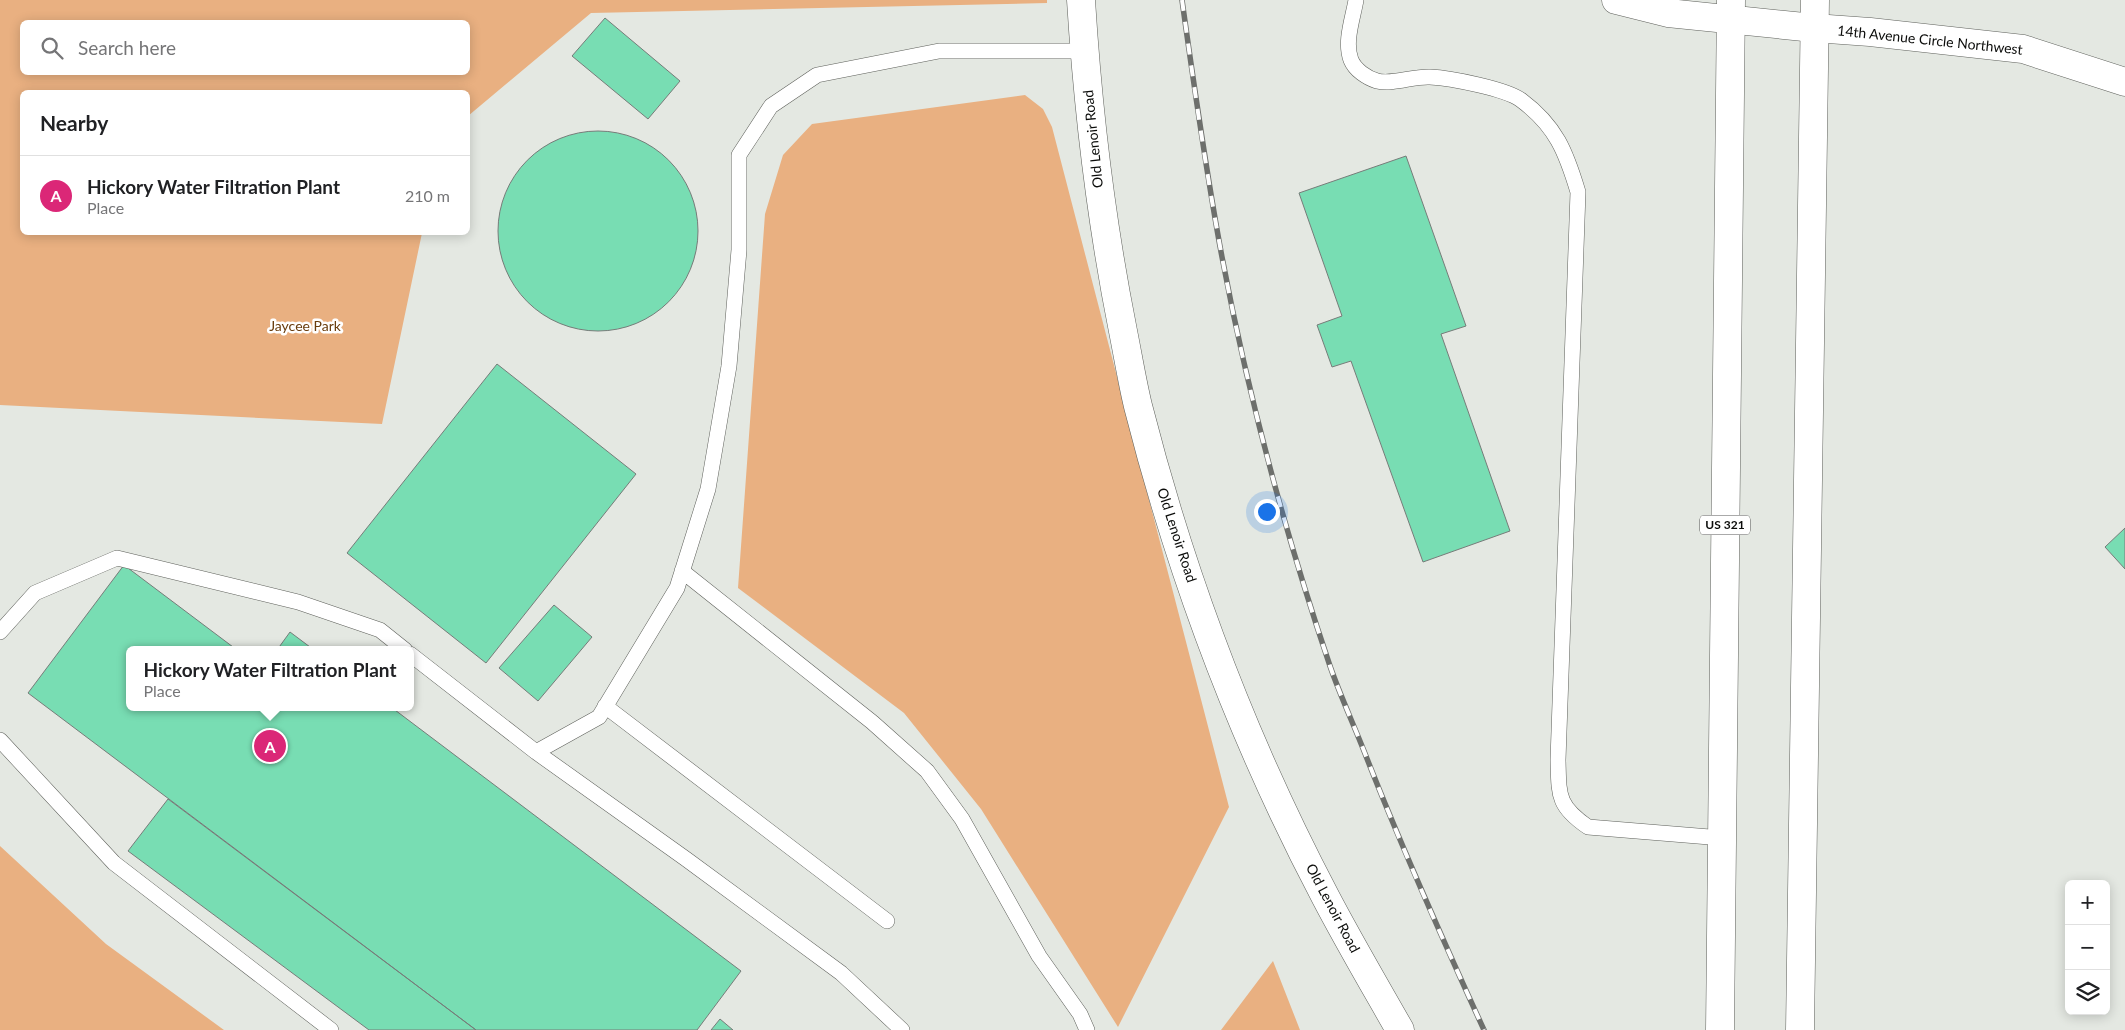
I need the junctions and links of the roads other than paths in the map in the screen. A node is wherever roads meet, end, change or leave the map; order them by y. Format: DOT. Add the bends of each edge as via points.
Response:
graph roads {
  1 [pos="1081,0"];
  2 [pos="1356,0"];
  3 [pos="1616,0"];
  4 [pos="1814,0"];
  5 [pos="1731,10"];
  6 [pos="1814,28"];
  7 [pos="1084,51"];
  8 [pos="2125,82"];
  9 [pos="682,571"];
  10 [pos="0,632"];
  11 [pos="400,646"];
  12 [pos="414,657"];
  13 [pos="605,706"];
  14 [pos="0,740"];
  15 [pos="536,752"];
  16 [pos="1722,838"];
  17 [pos="887,920"];
  18 [pos="331,1030"];
  19 [pos="902,1030"];
  20 [pos="1087,1030"];
  21 [pos="1400,1030"];
  22 [pos="1720,1030"];
  23 [pos="1800,1030"];
  1 -- 7 [label="main road, Old Lenoir Road"];
  2 -- 16 [label="lane" via="1349,39 1351,60 1364,75 1379,81 1430,77 1498,90 1520,99 1542,119 1559,141 1578,192 1559,796 1571,816 1588,827"];
  3 -- 5 [label="main road, 14th Avenue Circle Northwest" via="1668,13"];
  4 -- 6 [label="main road"];
  5 -- 6 [label="main road, 14th Avenue Circle Northwest"];
  5 -- 16 [label="main road, US 321"];
  6 -- 8 [label="main road, 14th Avenue Circle Northwest" via="2023,49"];
  6 -- 23 [label="main road"];
  7 -- 9 [label="lane" via="939,51 817,75 771,106 739,155 739,250 729,366 708,489"];
  7 -- 21 [label="main road, Old Lenoir Road" via="1109,260 1138,405 1176,540 1221,663 1282,808 1325,896"];
  9 -- 13 [label="lane" via="677,588"];
  9 -- 20 [label="lane" via="872,722 927,772 962,819 1039,956 1080,1014"];
  10 -- 11 [label="lane" via="35,593 117,558 298,602 380,630"];
  12 -- 15 [label="lane"];
  13 -- 15 [label="lane" via="599,717"];
  13 -- 17 [label="lane"];
  14 -- 18 [label="lane" via="114,863"];
  15 -- 19 [label="lane" via="841,973"];
  16 -- 22 [label="main road, US 321"];
}
